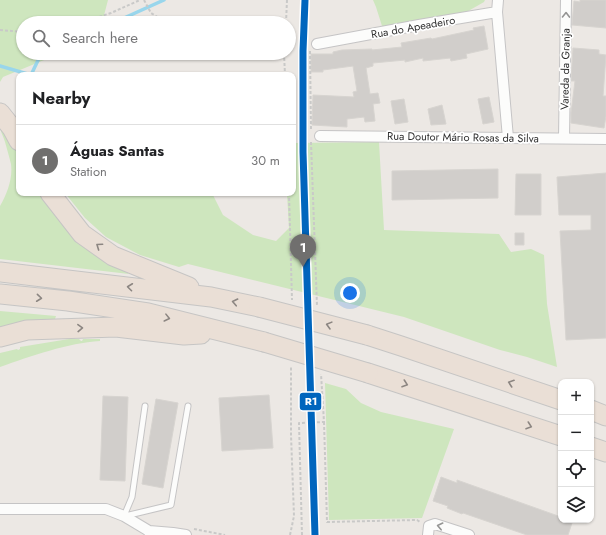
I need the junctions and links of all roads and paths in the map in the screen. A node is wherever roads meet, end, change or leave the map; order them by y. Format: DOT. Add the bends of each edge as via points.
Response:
graph roads {
  1 [pos="140,0"];
  2 [pos="144,0"];
  3 [pos="287,0"];
  4 [pos="498,0"];
  5 [pos="566,0"];
  6 [pos="497,12"];
  7 [pos="102,16"];
  8 [pos="156,16"];
  9 [pos="286,16"];
  10 [pos="0,30"];
  11 [pos="16,31"];
  12 [pos="317,44"];
  13 [pos="284,60"];
  14 [pos="285,72"];
  15 [pos="0,113"];
  16 [pos="16,135"];
  17 [pos="315,136"];
  18 [pos="508,138"];
  19 [pos="564,138"];
  20 [pos="606,139"];
  21 [pos="52,196"];
  22 [pos="316,271"];
  23 [pos="0,272"];
  24 [pos="0,294"];
  25 [pos="211,296"];
  26 [pos="227,334"];
  27 [pos="0,337"];
  28 [pos="558,399"];
  29 [pos="145,406"];
  30 [pos="188,406"];
  31 [pos="594,411"];
  32 [pos="606,416"];
  33 [pos="558,435"];
  34 [pos="594,448"];
  35 [pos="606,452"];
  36 [pos="0,509"];
  37 [pos="124,516"];
  38 [pos="428,530"];
  39 [pos="149,533"];
  40 [pos="462,534"];
  41 [pos="186,535"];
  42 [pos="286,535"];
  43 [pos="290,535"];
  44 [pos="302,535"];
  1 -- 7 [label="path"];
  2 -- 8 [label="path" via="151,13"];
  3 -- 9 [label="path"];
  4 -- 6 [label="street"];
  19 -- 5 [label="street, Vareda da Granja, one-way"];
  6 -- 12 [label="street, Rua do Apeadeiro"];
  6 -- 18 [label="street"];
  10 -- 11 [label="path"];
  12 -- 17 [label="path" via="310,47"];
  13 -- 14 [label="path"];
  15 -- 16 [label="highway"];
  17 -- 18 [label="street, Rua Doutor Mário Rosas da Silva"];
  17 -- 22 [label="path"];
  18 -- 19 [label="street, Rua Doutor Mário Rosas da Silva"];
  19 -- 20 [label="street, Rua Doutor Mário Rosas da Silva"];
  25 -- 21 [label="highway, one-way" via="114,256 82,234"];
  25 -- 23 [label="highway, one-way"];
  24 -- 26 [label="highway, one-way" via="68,301 148,314"];
  28 -- 25 [label="highway, one-way, bridge" via="366,335"];
  27 -- 26 [label="highway, one-way" via="27,330 108,327 184,335"];
  26 -- 33 [label="highway, one-way, bridge" via="368,372"];
  29 -- 37 [label="lane" via="132,497"];
  30 -- 37 [label="lane" via="171,505"];
  31 -- 32 [label="highway"];
  34 -- 35 [label="highway"];
  36 -- 37 [label="street" via="106,509"];
  37 -- 39 [label="street"];
  40 -- 38 [label="street, one-way" via="435,524"];
  38 -- 44 [label="path" via="417,520 327,522 324,412 324,422 299,423"];
  39 -- 41 [label="street"];
  42 -- 43 [label="path"];
}
